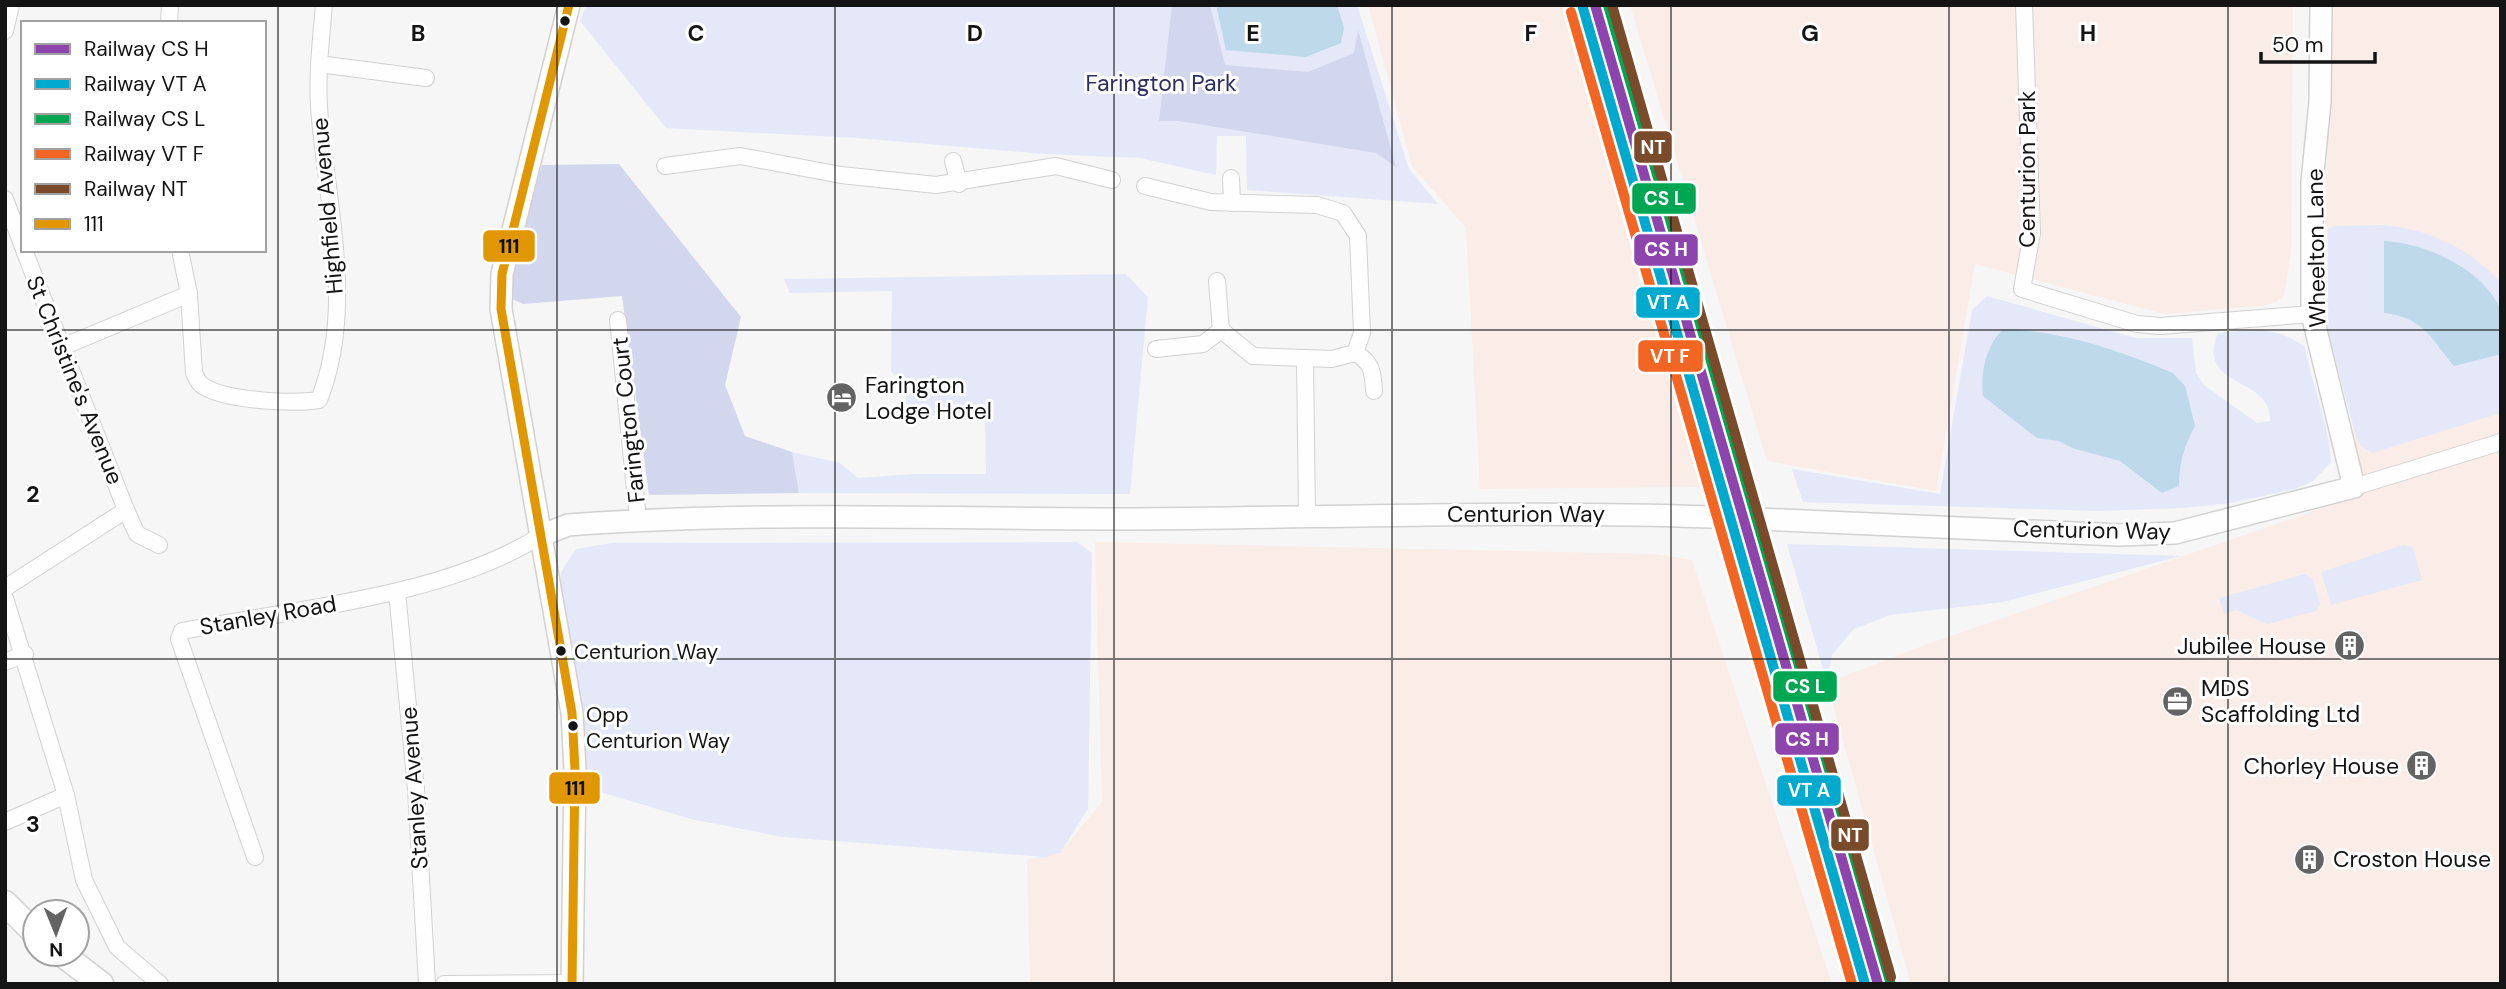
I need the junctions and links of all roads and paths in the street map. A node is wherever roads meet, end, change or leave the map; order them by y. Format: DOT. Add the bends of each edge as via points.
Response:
graph roads {
  1 [pos="11,5"];
  2 [pos="324,5"];
  3 [pos="569,5"];
  4 [pos="2024,5"];
  5 [pos="2321,5"];
  6 [pos="5,31"];
  7 [pos="319,64"];
  8 [pos="426,78"];
  9 [pos="953,161"];
  10 [pos="665,166"];
  11 [pos="1231,178"];
  12 [pos="1112,180"];
  13 [pos="959,184"];
  14 [pos="1145,186"];
  15 [pos="5,200"];
  16 [pos="1232,203"];
  17 [pos="21,243"];
  18 [pos="24,252"];
  19 [pos="180,252"];
  20 [pos="1217,281"];
  21 [pos="189,294"];
  22 [pos="2312,314"];
  23 [pos="618,320"];
  24 [pos="1221,330"];
  25 [pos="60,348"];
  26 [pos="1156,349"];
  27 [pos="1355,353"];
  28 [pos="1306,359"];
  29 [pos="1374,391"];
  30 [pos="2501,442"];
  31 [pos="2354,487"];
  32 [pos="126,510"];
  33 [pos="1307,516"];
  34 [pos="638,520"];
  35 [pos="540,536"];
  36 [pos="159,545"];
  37 [pos="5,588"];
  38 [pos="397,592"];
  39 [pos="5,598"];
  40 [pos="25,653"];
  41 [pos="5,662"];
  42 [pos="66,795"];
  43 [pos="5,822"];
  44 [pos="256,857"];
  45 [pos="5,904"];
  46 [pos="21,919"];
  47 [pos="80,968"];
  48 [pos="572,983"];
  49 [pos="101,984"];
  50 [pos="160,984"];
  51 [pos="427,984"];
  52 [pos="444,984"];
  1 -- 6 [label="street"];
  2 -- 7 [label="street, Highfield Avenue"];
  3 -- 35 [label="street" via="502,274 504,336"];
  4 -- 22 [label="street, Centurion Park" via="2032,233 2022,289 2137,324 2160,326"];
  5 -- 22 [label="street, Wheelton Lane" via="2320,102 2312,182"];
  7 -- 8 [label="street"];
  7 -- 21 [label="street, Highfield Avenue" via="337,296 326,382 319,400 300,403 216,393 200,385 194,373"];
  9 -- 13 [label="street"];
  10 -- 13 [label="street" via="740,156 841,175 936,186"];
  11 -- 16 [label="street"];
  12 -- 13 [label="street" via="1056,166 996,173"];
  14 -- 16 [label="street"];
  15 -- 17 [label="street, St Christine's Avenue"];
  16 -- 27 [label="street" via="1317,205 1343,212 1352,222 1358,236 1362,332"];
  18 -- 25 [label="street, St Christine's Avenue"];
  19 -- 21 [label="street"];
  20 -- 24 [label="street"];
  21 -- 25 [label="street"];
  22 -- 31 [label="street, Wheelton Lane"];
  23 -- 34 [label="street, Farington Court"];
  24 -- 26 [label="street" via="1203,344"];
  24 -- 28 [label="street" via="1253,356"];
  25 -- 32 [label="street, St Christine's Avenue"];
  27 -- 28 [label="street"];
  27 -- 29 [label="street" via="1373,370"];
  28 -- 33 [label="street"];
  30 -- 31 [label="street, Centurion Way"];
  31 -- 33 [label="street, Centurion Way, bridge" via="2175,533 2119,535 1712,517"];
  32 -- 36 [label="street, St Christine's Avenue" via="137,534"];
  32 -- 37 [label="street, St Christine's Avenue"];
  33 -- 34 [label="street, Centurion Way"];
  34 -- 35 [label="street, Centurion Way" via="568,525"];
  35 -- 38 [label="street, Stanley Road" via="513,553"];
  35 -- 48 [label="street" via="572,713"];
  38 -- 44 [label="street, Stanley Road" via="182,631 180,639"];
  38 -- 51 [label="street, Stanley Avenue" via="416,789"];
  39 -- 40 [label="street"];
  40 -- 41 [label="street"];
  40 -- 42 [label="street"];
  42 -- 43 [label="street"];
  42 -- 50 [label="street" via="84,880 117,947"];
  45 -- 46 [label="main road"];
  47 -- 49 [label="main road"];
  48 -- 52 [label="street"];
}
